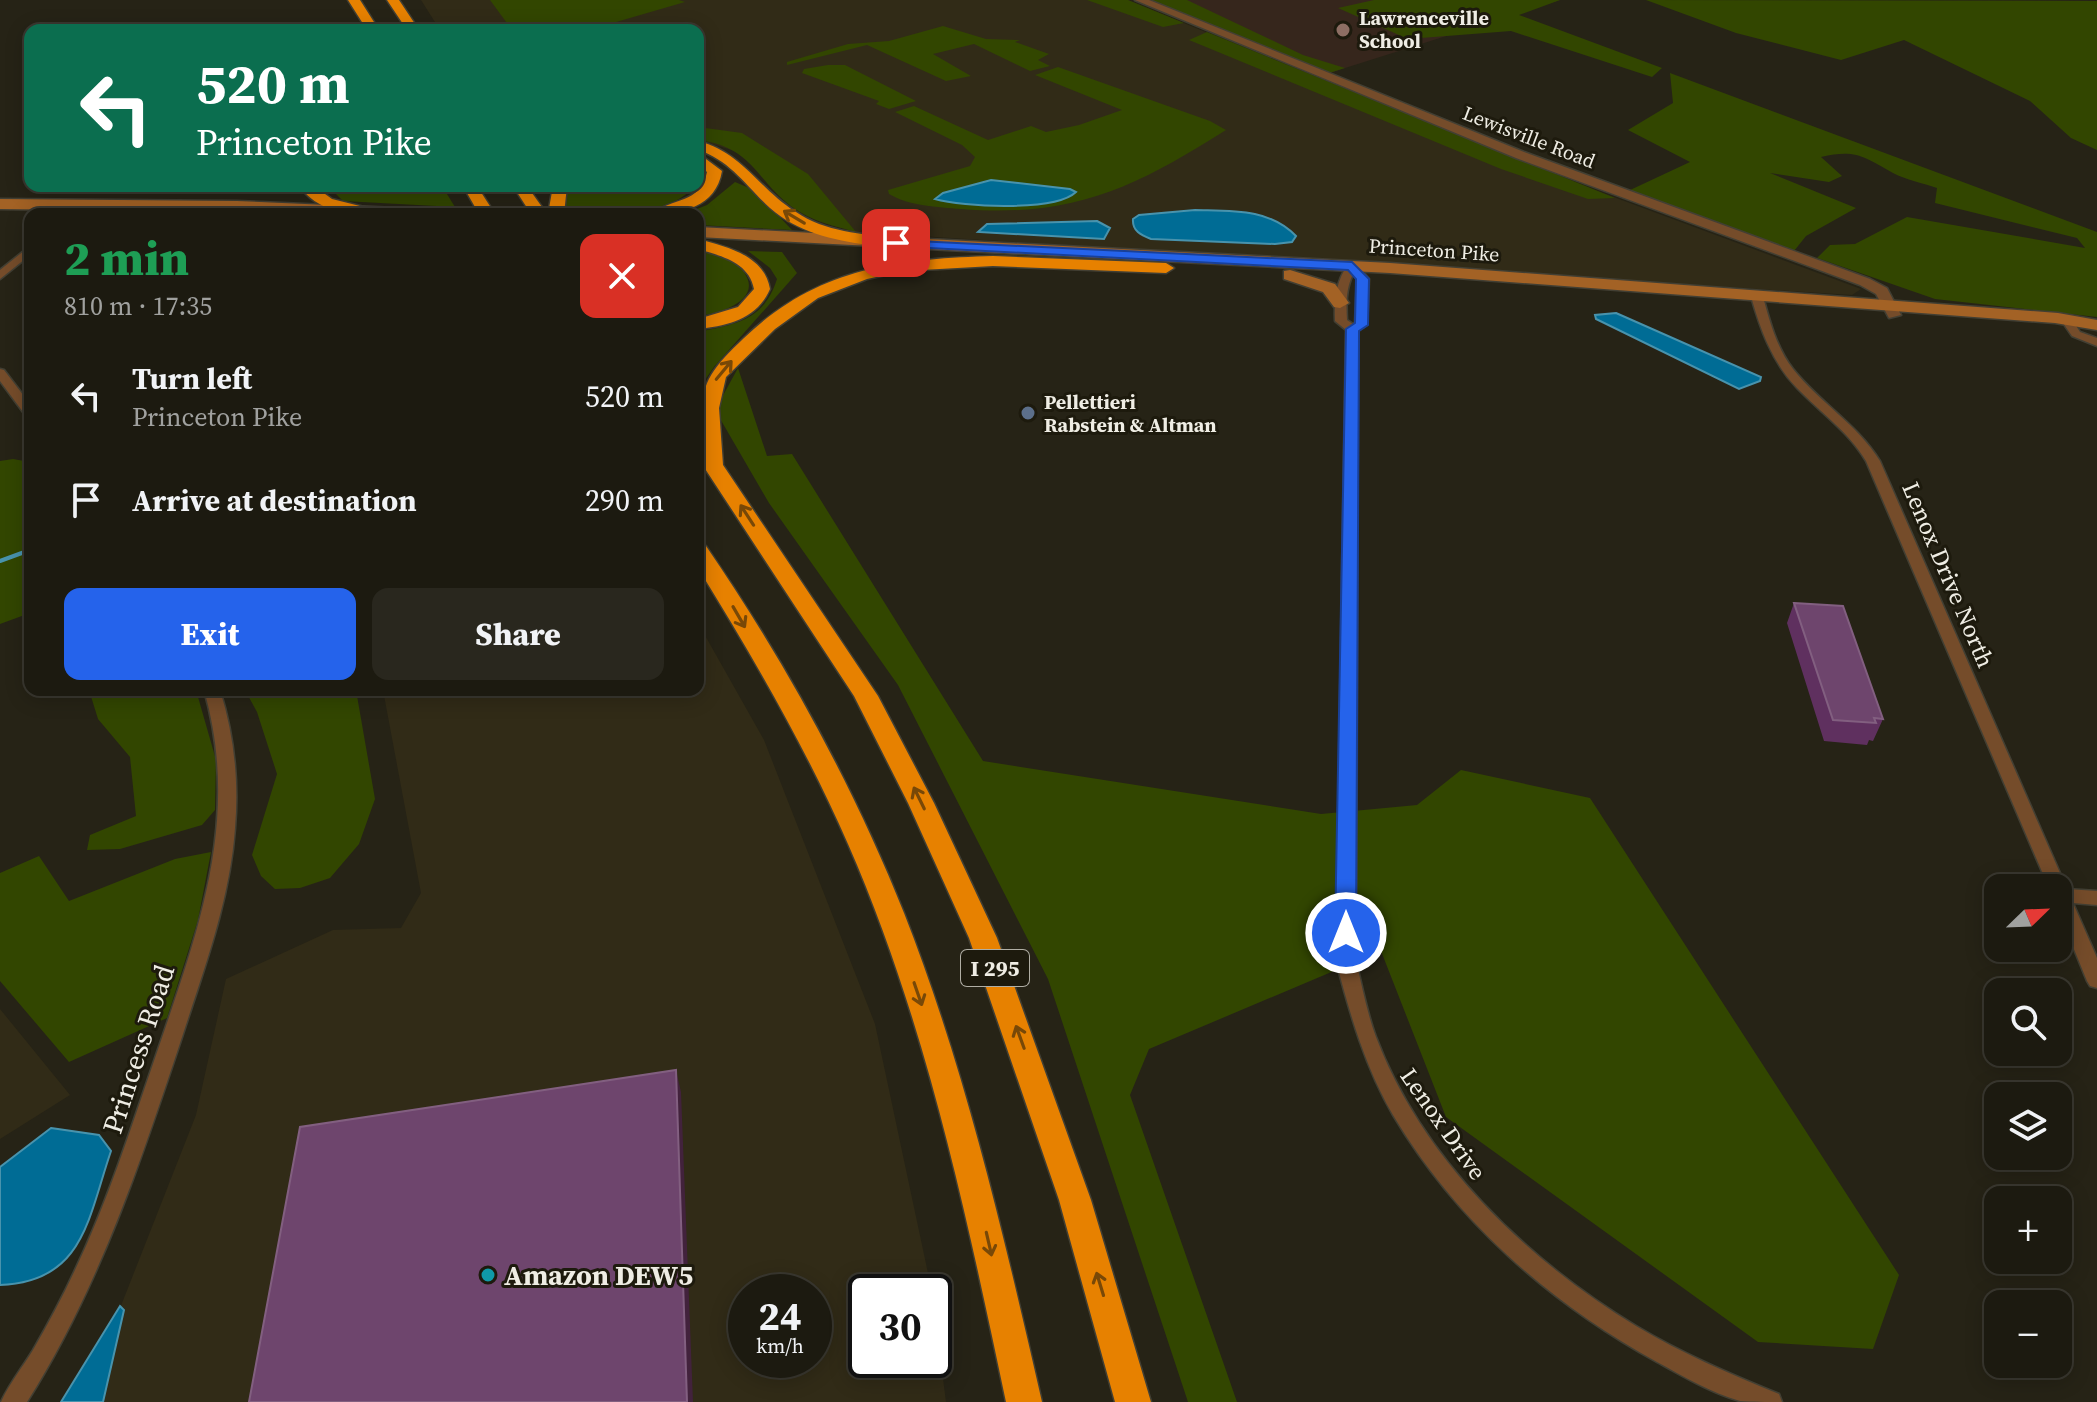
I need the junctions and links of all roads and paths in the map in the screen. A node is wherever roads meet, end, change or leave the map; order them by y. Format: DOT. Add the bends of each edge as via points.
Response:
graph roads {
  1 [pos="354,0"];
  2 [pos="393,0"];
  3 [pos="1140,0"];
  4 [pos="369,24"];
  5 [pos="409,24"];
  6 [pos="704,148"];
  7 [pos="704,162"];
  8 [pos="310,192"];
  9 [pos="0,204"];
  10 [pos="89,206"];
  11 [pos="85,208"];
  12 [pos="124,208"];
  13 [pos="283,208"];
  14 [pos="357,208"];
  15 [pos="676,208"];
  16 [pos="704,235"];
  17 [pos="704,235"];
  18 [pos="896,243"];
  19 [pos="704,246"];
  20 [pos="24,254"];
  21 [pos="1166,268"];
  22 [pos="1353,274"];
  23 [pos="1290,275"];
  24 [pos="0,276"];
  25 [pos="1758,299"];
  26 [pos="1340,303"];
  27 [pos="1892,309"];
  28 [pos="704,323"];
  29 [pos="2069,323"];
  30 [pos="2097,325"];
  31 [pos="1352,329"];
  32 [pos="2097,342"];
  33 [pos="0,373"];
  34 [pos="24,405"];
  35 [pos="704,451"];
  36 [pos="714,465"];
  37 [pos="704,561"];
  38 [pos="213,696"];
  39 [pos="2052,874"];
  40 [pos="2072,893"];
  41 [pos="2097,898"];
  42 [pos="2072,921"];
  43 [pos="2097,981"];
  44 [pos="13,1402"];
  45 [pos="1024,1402"];
  46 [pos="1133,1402"];
  47 [pos="1770,1402"];
  1 -- 4 [label="highway"];
  2 -- 5 [label="highway"];
  3 -- 27 [label="street, Lewisville Road" via="1520,155 1865,282 1882,291"];
  18 -- 6 [label="highway, one-way" via="801,222 734,160"];
  7 -- 15 [label="highway" via="715,171 709,189"];
  8 -- 14 [label="highway"];
  9 -- 10 [label="main road"];
  10 -- 11 [label="street"];
  10 -- 12 [label="main road"];
  10 -- 13 [label="main road"];
  16 -- 18 [label="main road, Princeton Pike"];
  17 -- 21 [label="main road, Princeton Pike"];
  18 -- 22 [label="main road, Princeton Pike"];
  19 -- 28 [label="highway" via="743,261 762,282 760,296 749,308"];
  20 -- 24 [label="street"];
  21 -- 23 [label="main road, Princeton Pike"];
  36 -- 21 [label="highway, one-way" via="708,414 718,375 797,303 826,287 879,270 921,264"];
  22 -- 23 [label="main road, Princeton Pike"];
  22 -- 25 [label="main road, Princeton Pike"];
  22 -- 26 [label="street"];
  22 -- 31 [label="street, Lenox Drive" via="1361,325"];
  23 -- 26 [label="main road" via="1329,288"];
  25 -- 27 [label="main road, Princeton Pike"];
  25 -- 39 [label="street, Lenox Drive North" via="1780,359 1856,436 1873,461"];
  26 -- 31 [label="street, Lenox Drive" via="1341,321"];
  27 -- 29 [label="main road, Princeton Pike" via="2061,327"];
  29 -- 30 [label="main road, Princeton Pike"];
  29 -- 32 [label="street" via="2076,334"];
  31 -- 47 [label="street, Lenox Drive" via="1346,961 1364,1039 1402,1116 1431,1158 1509,1242 1600,1314 1657,1349"];
  33 -- 34 [label="street"];
  35 -- 36 [label="highway, I 295"];
  46 -- 36 [label="highway, I 295, one-way" via="1075,1200 983,938 866,696"];
  37 -- 45 [label="highway, one-way" via="831,782 892,920 977,1193"];
  38 -- 44 [label="street, Princess Road" via="227,760 228,804 206,935 115,1209 61,1324"];
  40 -- 41 [label="street"];
  42 -- 43 [label="street, Lenox Drive North"];
}
